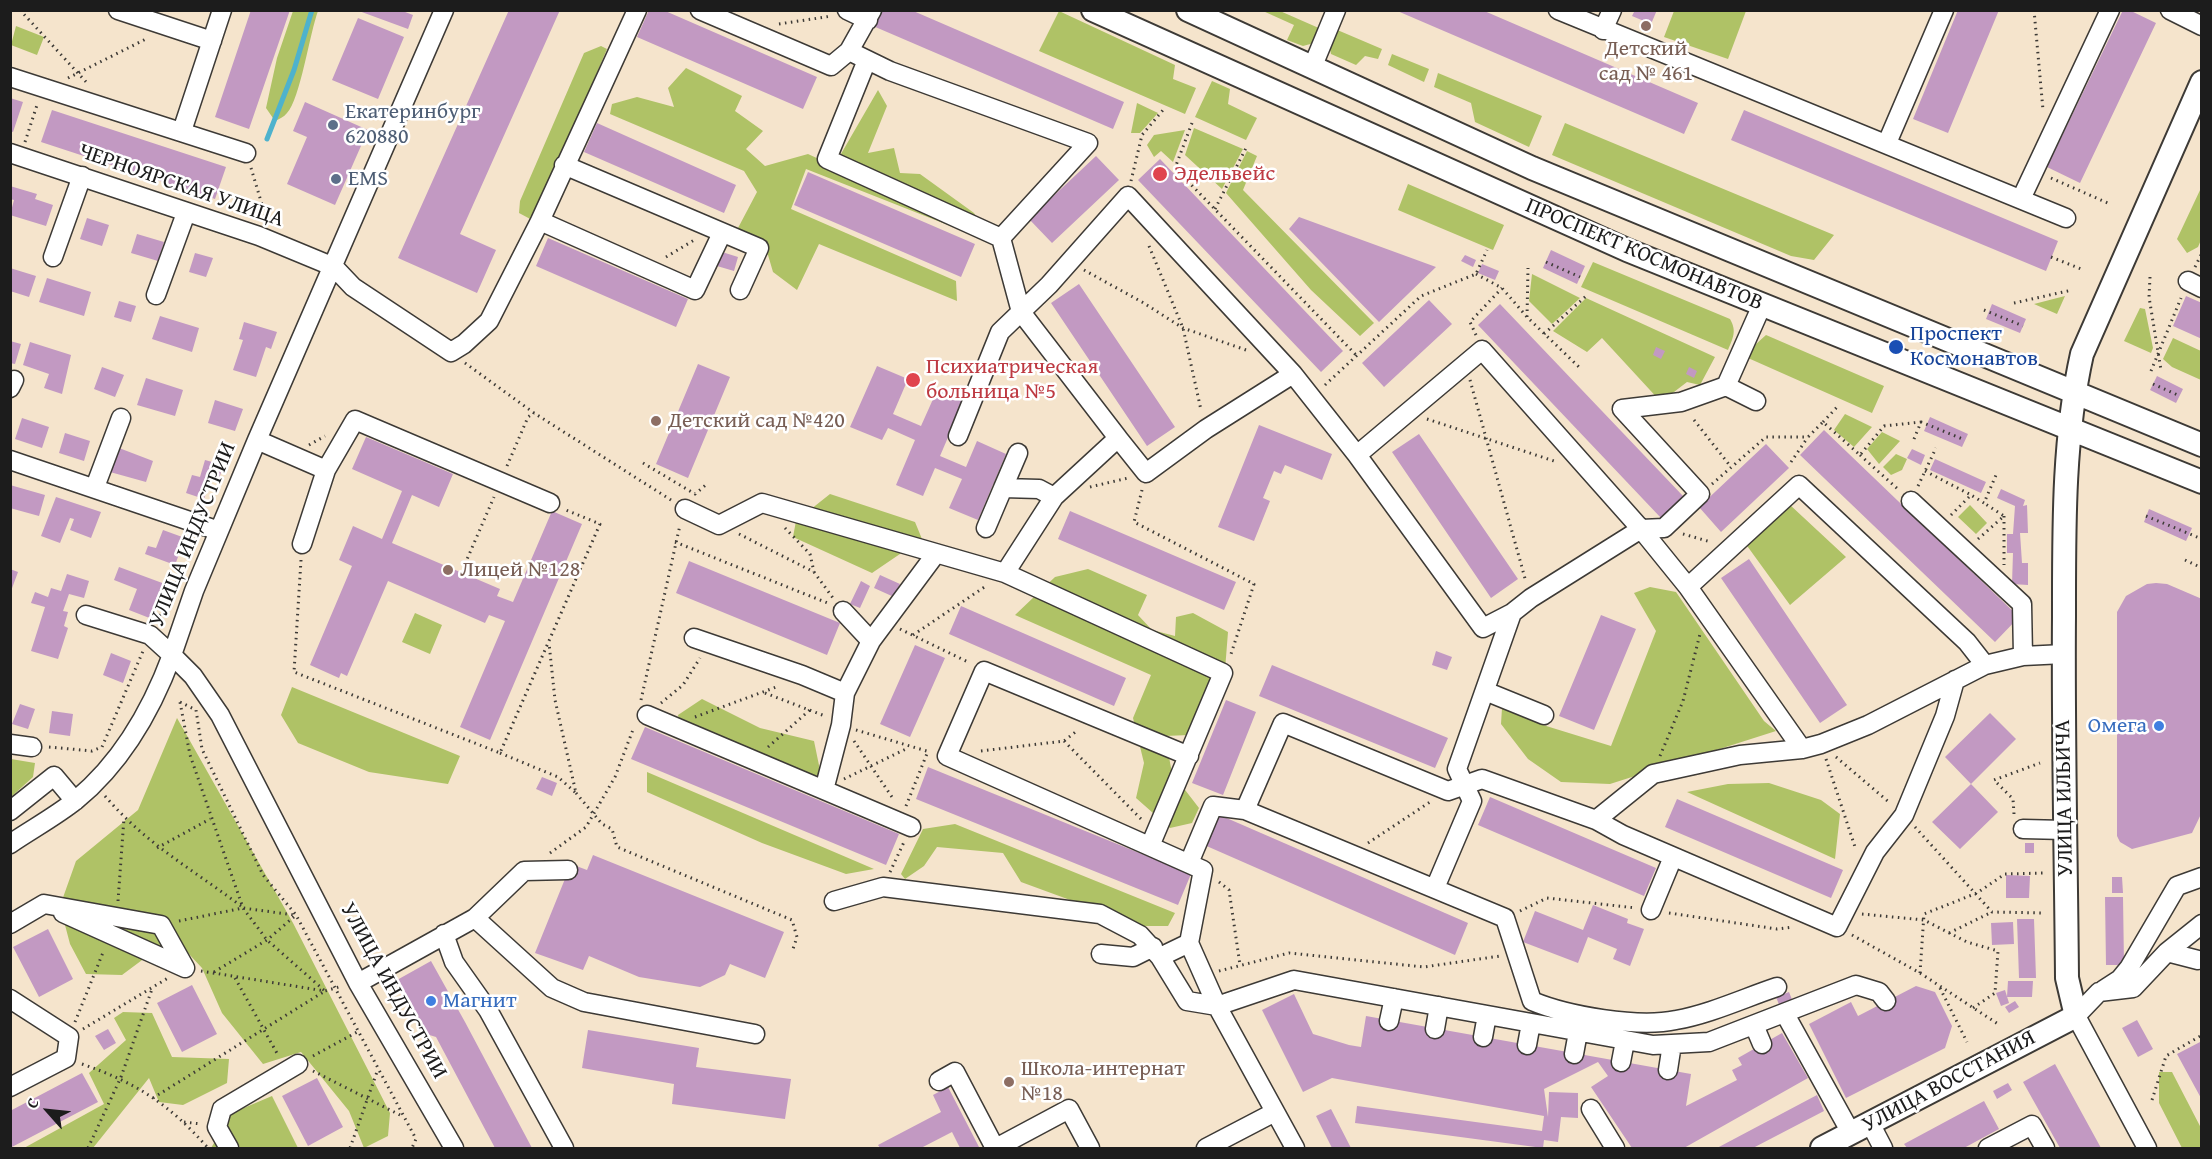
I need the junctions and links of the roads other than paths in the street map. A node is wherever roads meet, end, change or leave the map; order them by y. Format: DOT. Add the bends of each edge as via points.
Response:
graph roads {
  1 [pos="118,10"];
  2 [pos="222,10"];
  3 [pos="444,10"];
  4 [pos="638,10"];
  5 [pos="700,10"];
  6 [pos="1093,10"];
  7 [pos="1188,10"];
  8 [pos="1336,10"];
  9 [pos="1558,10"];
  10 [pos="1612,10"];
  11 [pos="1944,10"];
  12 [pos="2110,10"];
  13 [pos="2170,10"];
  14 [pos="860,13"];
  15 [pos="2202,26"];
  16 [pos="1603,30"];
  17 [pos="212,41"];
  18 [pos="849,51"];
  19 [pos="867,60"];
  20 [pos="1312,68"];
  21 [pos="10,77"];
  22 [pos="2202,82"];
  23 [pos="182,131"];
  24 [pos="1887,143"];
  25 [pos="10,153"];
  26 [pos="246,153"];
  27 [pos="564,165"];
  28 [pos="82,176"];
  29 [pos="2021,199"];
  30 [pos="186,213"];
  31 [pos="2066,218"];
  32 [pos="540,221"];
  33 [pos="722,232"];
  34 [pos="1001,237"];
  35 [pos="53,257"];
  36 [pos="334,267"];
  37 [pos="740,290"];
  38 [pos="156,295"];
  39 [pos="1762,305"];
  40 [pos="1021,312"];
  41 [pos="1293,374"];
  42 [pos="1726,386"];
  43 [pos="2074,391"];
  44 [pos="1756,402"];
  45 [pos="121,418"];
  46 [pos="2070,430"];
  47 [pos="958,436"];
  48 [pos="1118,438"];
  49 [pos="257,440"];
  50 [pos="2202,445"];
  51 [pos="1018,453"];
  52 [pos="1357,455"];
  53 [pos="10,460"];
  54 [pos="326,470"];
  55 [pos="2202,482"];
  56 [pos="94,488"];
  57 [pos="1003,488"];
  58 [pos="1054,497"];
  59 [pos="1911,501"];
  60 [pos="550,503"];
  61 [pos="685,509"];
  62 [pos="986,528"];
  63 [pos="1641,529"];
  64 [pos="219,531"];
  65 [pos="302,544"];
  66 [pos="935,555"];
  67 [pos="1005,573"];
  68 [pos="1688,587"];
  69 [pos="843,611"];
  70 [pos="1512,613"];
  71 [pos="86,615"];
  72 [pos="702,640"];
  73 [pos="871,641"];
  74 [pos="2064,654"];
  75 [pos="172,655"];
  76 [pos="2023,656"];
  77 [pos="1985,665"];
  78 [pos="1955,680"];
  79 [pos="1485,691"];
  80 [pos="846,693"];
  81 [pos="641,713"];
  82 [pos="1544,715"];
  83 [pos="10,744"];
  84 [pos="32,747"];
  85 [pos="1802,749"];
  86 [pos="1188,756"];
  87 [pos="1466,786"];
  88 [pos="824,790"];
  89 [pos="75,801"];
  90 [pos="1245,810"];
  91 [pos="10,811"];
  92 [pos="907,820"];
  93 [pos="1596,820"];
  94 [pos="2023,829"];
  95 [pos="2066,830"];
  96 [pos="1153,840"];
  97 [pos="10,844"];
  98 [pos="1673,857"];
  99 [pos="1196,867"];
  100 [pos="568,870"];
  101 [pos="2202,877"];
  102 [pos="1435,888"];
  103 [pos="834,901"];
  104 [pos="44,904"];
  105 [pos="1651,910"];
  106 [pos="475,918"];
  107 [pos="10,924"];
  108 [pos="2202,924"];
  109 [pos="444,934"];
  110 [pos="1189,944"];
  111 [pos="1157,952"];
  112 [pos="2167,952"];
  113 [pos="1101,954"];
  114 [pos="2198,960"];
  115 [pos="358,984"];
  116 [pos="1777,987"];
  117 [pos="2099,992"];
  118 [pos="1394,998"];
  119 [pos="10,999"];
  120 [pos="1886,1001"];
  121 [pos="1217,1006"];
  122 [pos="1439,1006"];
  123 [pos="1785,1014"];
  124 [pos="1487,1015"];
  125 [pos="2076,1016"];
  126 [pos="1389,1021"];
  127 [pos="1531,1023"];
  128 [pos="1754,1025"];
  129 [pos="1436,1029"];
  130 [pos="1578,1032"];
  131 [pos="755,1034"];
  132 [pos="1483,1037"];
  133 [pos="1625,1041"];
  134 [pos="1672,1044"];
  135 [pos="1762,1044"];
  136 [pos="1527,1045"];
  137 [pos="1574,1054"];
  138 [pos="1621,1062"];
  139 [pos="292,1067"];
  140 [pos="1668,1070"];
  141 [pos="939,1081"];
  142 [pos="10,1087"];
  143 [pos="1591,1109"];
  144 [pos="1275,1112"];
  145 [pos="1860,1128"];
  146 [pos="229,1149"];
  147 [pos="453,1149"];
  148 [pos="564,1149"];
  149 [pos="996,1149"];
  150 [pos="1090,1149"];
  151 [pos="1206,1149"];
  152 [pos="1295,1149"];
  153 [pos="1615,1149"];
  154 [pos="1822,1149"];
  155 [pos="1883,1149"];
  156 [pos="1988,1149"];
  157 [pos="2045,1149"];
  158 [pos="2147,1149"];
  1 -- 17 [label="street"];
  2 -- 17 [label="street"];
  3 -- 36 [label="street, УЛИЦА ИНДУСТРИИ"];
  4 -- 27 [label="street"];
  5 -- 18 [label="street" via="831,66"];
  6 -- 39 [label="main road, ПРОСПЕКТ КОСМОНАВТОВ" via="1559,221"];
  7 -- 20 [label="main road, ПРОСПЕКТ КОСМОНАВТОВ"];
  8 -- 20 [label="street"];
  9 -- 16 [label="street"];
  10 -- 16 [label="street"];
  11 -- 24 [label="street"];
  12 -- 29 [label="street"];
  13 -- 15 [label="street"];
  14 -- 18 [label="street"];
  16 -- 24 [label="street"];
  17 -- 23 [label="street"];
  18 -- 19 [label="street"];
  19 -- 34 [label="street" via="827,159"];
  19 -- 34 [label="street" via="1088,143"];
  20 -- 43 [label="main road, ПРОСПЕКТ КОСМОНАВТОВ" via="1532,168"];
  21 -- 23 [label="street"];
  22 -- 43 [label="main road, УЛИЦА ИЛЬИЧА" via="2082,354"];
  23 -- 26 [label="street"];
  24 -- 29 [label="street"];
  25 -- 28 [label="street, ЧЕРНОЯРСКАЯ УЛИЦА"];
  27 -- 32 [label="street"];
  27 -- 33 [label="street"];
  28 -- 30 [label="street, ЧЕРНОЯРСКАЯ УЛИЦА"];
  28 -- 35 [label="street"];
  29 -- 31 [label="street"];
  30 -- 36 [label="street, ЧЕРНОЯРСКАЯ УЛИЦА" via="259,236"];
  30 -- 38 [label="street"];
  32 -- 33 [label="street" via="695,290"];
  32 -- 36 [label="street" via="489,321 451,352 353,287"];
  33 -- 37 [label="street" via="759,248"];
  34 -- 40 [label="street"];
  36 -- 49 [label="street, УЛИЦА ИНДУСТРИИ"];
  39 -- 42 [label="street"];
  39 -- 46 [label="main road, ПРОСПЕКТ КОСМОНАВТОВ"];
  40 -- 41 [label="street" via="1128,196"];
  40 -- 47 [label="street" via="1000,332"];
  40 -- 48 [label="street"];
  41 -- 48 [label="street" via="1146,473"];
  41 -- 52 [label="street"];
  42 -- 44 [label="street"];
  42 -- 63 [label="street" via="1681,402 1622,409 1700,494 1664,528"];
  43 -- 46 [label="main road, УЛИЦА ИЛЬИЧА"];
  43 -- 50 [label="main road, ПРОСПЕКТ КОСМОНАВТОВ"];
  45 -- 56 [label="street"];
  46 -- 55 [label="main road, ПРОСПЕКТ КОСМОНАВТОВ"];
  46 -- 74 [label="main road, УЛИЦА ИЛЬИЧА"];
  48 -- 58 [label="street"];
  49 -- 54 [label="street"];
  49 -- 64 [label="street, УЛИЦА ИНДУСТРИИ"];
  51 -- 57 [label="street"];
  52 -- 63 [label="street" via="1482,350"];
  52 -- 70 [label="street" via="1483,628"];
  53 -- 56 [label="street"];
  54 -- 60 [label="street" via="355,420"];
  54 -- 65 [label="street"];
  56 -- 64 [label="street"];
  57 -- 58 [label="street" via="1038,489"];
  57 -- 62 [label="street"];
  58 -- 67 [label="street"];
  59 -- 76 [label="street" via="2022,604"];
  61 -- 66 [label="street" via="719,525 762,503"];
  63 -- 68 [label="street"];
  63 -- 70 [label="street"];
  64 -- 75 [label="street, УЛИЦА ИНДУСТРИИ"];
  66 -- 67 [label="street"];
  66 -- 73 [label="street"];
  67 -- 86 [label="street" via="1224,672"];
  68 -- 77 [label="street" via="1799,485 1967,642"];
  68 -- 85 [label="street"];
  69 -- 73 [label="street"];
  70 -- 79 [label="street"];
  71 -- 75 [label="street" via="150,635"];
  72 -- 80 [label="street"];
  73 -- 80 [label="street"];
  74 -- 76 [label="street"];
  74 -- 95 [label="main road, УЛИЦА ИЛЬИЧА"];
  75 -- 89 [label="street" via="141,724"];
  75 -- 115 [label="street, УЛИЦА ИНДУСТРИИ" via="193,676 220,715"];
  76 -- 77 [label="street"];
  77 -- 78 [label="street"];
  78 -- 85 [label="street" via="1868,725"];
  78 -- 98 [label="street" via="1945,716 1904,815 1875,852 1841,919"];
  79 -- 82 [label="street"];
  79 -- 87 [label="street" via="1457,769"];
  80 -- 88 [label="street"];
  81 -- 88 [label="street"];
  83 -- 84 [label="street"];
  85 -- 93 [label="street" via="1740,755 1653,774"];
  86 -- 96 [label="street"];
  86 -- 96 [label="street" via="984,671 947,756"];
  87 -- 90 [label="street" via="1448,790 1283,723"];
  87 -- 93 [label="street" via="1482,779"];
  87 -- 102 [label="street" via="1472,801"];
  88 -- 92 [label="street"];
  89 -- 91 [label="street" via="54,776"];
  89 -- 97 [label="street"];
  90 -- 99 [label="street" via="1213,806"];
  90 -- 102 [label="street"];
  93 -- 98 [label="street"];
  94 -- 95 [label="street"];
  95 -- 125 [label="main road, УЛИЦА ИЛЬИЧА" via="2067,978"];
  96 -- 99 [label="street"];
  98 -- 105 [label="street"];
  99 -- 110 [label="street"];
  100 -- 106 [label="street" via="524,871"];
  101 -- 117 [label="street" via="2177,886 2129,968"];
  102 -- 116 [label="street" via="1505,918 1532,1001 1548,1008 1643,1024 1677,1020"];
  103 -- 111 [label="street" via="883,887 1100,914 1140,935"];
  104 -- 104 [label="street" via="185,968 161,925"];
  104 -- 107 [label="street"];
  106 -- 109 [label="street"];
  106 -- 131 [label="street" via="552,988 584,1002"];
  108 -- 112 [label="street"];
  109 -- 115 [label="street"];
  109 -- 148 [label="street" via="454,962 488,1010"];
  110 -- 111 [label="street"];
  110 -- 121 [label="street"];
  111 -- 113 [label="street" via="1133,957"];
  111 -- 121 [label="street" via="1187,1001"];
  112 -- 114 [label="street"];
  112 -- 117 [label="street" via="2133,988"];
  115 -- 147 [label="street, УЛИЦА ИНДУСТРИИ"];
  117 -- 125 [label="street"];
  118 -- 121 [label="street" via="1294,980"];
  118 -- 122 [label="street"];
  118 -- 126 [label="street"];
  119 -- 142 [label="street" via="69,1037 66,1058"];
  120 -- 123 [label="street" via="1879,992 1856,985"];
  121 -- 144 [label="street"];
  122 -- 124 [label="street"];
  122 -- 129 [label="street"];
  123 -- 128 [label="street"];
  123 -- 145 [label="street"];
  124 -- 127 [label="street"];
  124 -- 132 [label="street"];
  125 -- 145 [label="main road, УЛИЦА ВОССТАНИЯ"];
  125 -- 158 [label="street, УЛИЦА ИЛЬИЧА"];
  127 -- 130 [label="street"];
  127 -- 136 [label="street"];
  128 -- 134 [label="street" via="1709,1042"];
  128 -- 135 [label="street"];
  130 -- 133 [label="street"];
  130 -- 137 [label="street"];
  133 -- 134 [label="street" via="1653,1046"];
  133 -- 138 [label="street"];
  134 -- 140 [label="street"];
  139 -- 146 [label="street" via="222,1110 217,1127"];
  141 -- 149 [label="street" via="955,1072"];
  143 -- 153 [label="street"];
  144 -- 151 [label="street"];
  144 -- 152 [label="street"];
  145 -- 154 [label="main road, УЛИЦА ВОССТАНИЯ"];
  145 -- 155 [label="street"];
  149 -- 150 [label="street" via="1069,1109"];
  156 -- 157 [label="street" via="2032,1125"];
}
